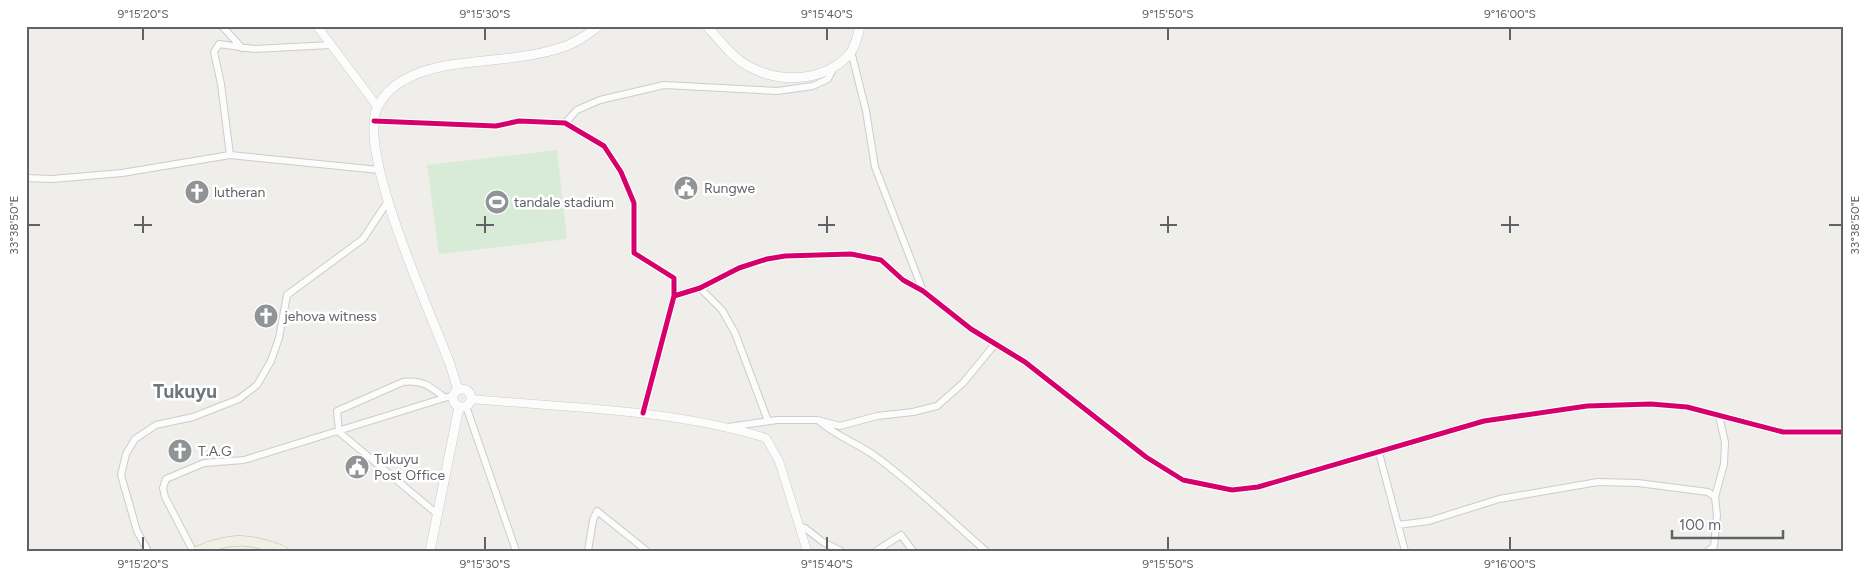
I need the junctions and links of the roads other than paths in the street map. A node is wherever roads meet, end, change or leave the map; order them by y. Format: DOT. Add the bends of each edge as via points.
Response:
graph roads {
  1 [pos="222,26"];
  2 [pos="317,26"];
  3 [pos="599,26"];
  4 [pos="706,26"];
  5 [pos="860,26"];
  6 [pos="331,45"];
  7 [pos="242,48"];
  8 [pos="851,52"];
  9 [pos="834,67"];
  10 [pos="377,106"];
  11 [pos="374,121"];
  12 [pos="565,124"];
  13 [pos="230,155"];
  14 [pos="380,170"];
  15 [pos="26,178"];
  16 [pos="388,200"];
  17 [pos="700,288"];
  18 [pos="924,291"];
  19 [pos="674,296"];
  20 [pos="995,344"];
  21 [pos="456,393"];
  22 [pos="444,398"];
  23 [pos="465,404"];
  24 [pos="643,413"];
  25 [pos="1719,416"];
  26 [pos="817,420"];
  27 [pos="768,421"];
  28 [pos="728,426"];
  29 [pos="339,432"];
  30 [pos="1843,432"];
  31 [pos="1379,453"];
  32 [pos="1716,497"];
  33 [pos="436,513"];
  34 [pos="1398,525"];
  35 [pos="800,527"];
  36 [pos="148,551"];
  37 [pos="193,551"];
  38 [pos="198,551"];
  39 [pos="283,551"];
  40 [pos="430,551"];
  41 [pos="516,551"];
  42 [pos="588,551"];
  43 [pos="647,551"];
  44 [pos="807,551"];
  45 [pos="841,551"];
  46 [pos="876,551"];
  47 [pos="913,551"];
  48 [pos="986,551"];
  49 [pos="1405,551"];
  50 [pos="1708,551"];
  1 -- 7 [label="street"];
  2 -- 6 [label="street"];
  3 -- 10 [label="main road" via="562,47 498,60 443,66 409,76 388,92"];
  4 -- 9 [label="main road" via="730,53 750,68 774,77 796,78"];
  5 -- 8 [label="main road"];
  6 -- 7 [label="street"];
  6 -- 10 [label="street"];
  7 -- 13 [label="street" via="219,44 214,52"];
  8 -- 9 [label="main road"];
  8 -- 18 [label="street" via="876,167"];
  9 -- 12 [label="street" via="828,79 813,86 777,91 664,85 600,100 577,110"];
  10 -- 11 [label="main road"];
  11 -- 12 [label="street" via="496,126 519,121"];
  11 -- 14 [label="main road"];
  12 -- 19 [label="street" via="604,146 634,203 634,253 674,278"];
  13 -- 14 [label="street"];
  13 -- 15 [label="street" via="122,173"];
  14 -- 16 [label="main road"];
  16 -- 21 [label="main road" via="450,364"];
  16 -- 36 [label="street" via="362,239 287,295 272,361 257,385 239,399 193,417 156,425 135,439 126,454 120,475 136,531"];
  17 -- 18 [label="street" via="739,268 767,259 851,254 880,260 903,280"];
  17 -- 19 [label="street"];
  17 -- 27 [label="street" via="722,310 734,333"];
  18 -- 20 [label="street"];
  19 -- 24 [label="street"];
  20 -- 26 [label="street" via="964,383 937,406 840,426"];
  20 -- 31 [label="street" via="1025,362 1146,458 1183,480 1232,490 1258,487"];
  21 -- 22 [label="street"];
  21 -- 23 [label="main road" via="453,401"];
  21 -- 23 [label="main road" via="466,390"];
  22 -- 29 [label="street"];
  22 -- 29 [label="street" via="422,382 403,382 338,408"];
  23 -- 24 [label="street"];
  23 -- 33 [label="main road"];
  23 -- 41 [label="street"];
  24 -- 28 [label="street"];
  25 -- 30 [label="street" via="1783,432"];
  25 -- 31 [label="street" via="1687,407 1651,404 1587,406 1484,421"];
  25 -- 32 [label="street" via="1725,442 1724,464"];
  26 -- 27 [label="street"];
  26 -- 48 [label="street" via="836,436 873,455 933,502"];
  27 -- 28 [label="street"];
  28 -- 35 [label="street" via="766,438 779,461"];
  29 -- 33 [label="street"];
  29 -- 37 [label="street" via="244,460 204,463 166,479 165,497"];
  31 -- 34 [label="street"];
  32 -- 34 [label="street" via="1708,492 1638,483 1598,482 1499,499 1429,521"];
  32 -- 50 [label="street" via="1714,546"];
  33 -- 40 [label="main road"];
  34 -- 49 [label="street"];
  35 -- 44 [label="street"];
  35 -- 45 [label="street"];
  38 -- 39 [label="highway" via="239,540 254,541"];
  42 -- 43 [label="street" via="597,511"];
  46 -- 47 [label="street" via="901,535"];
}
